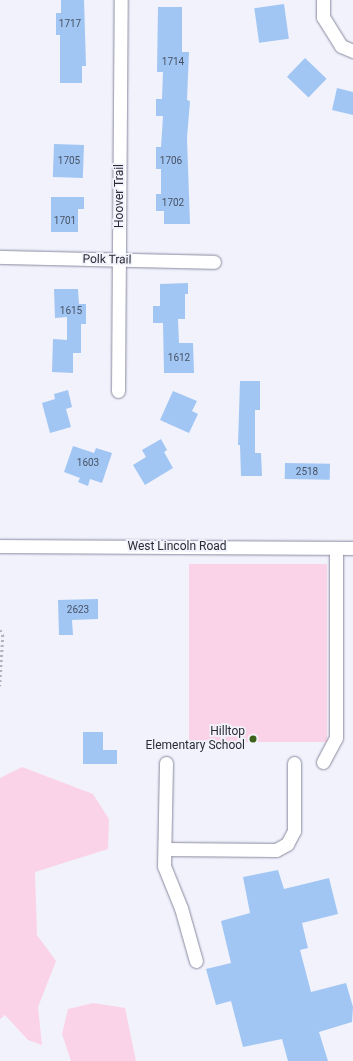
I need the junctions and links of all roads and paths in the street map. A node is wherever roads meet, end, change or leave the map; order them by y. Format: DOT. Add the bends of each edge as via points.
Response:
graph roads {
  1 [pos="121,0"];
  2 [pos="323,0"];
  3 [pos="353,51"];
  4 [pos="0,257"];
  5 [pos="120,260"];
  6 [pos="214,262"];
  7 [pos="118,391"];
  8 [pos="0,546"];
  9 [pos="336,548"];
  10 [pos="353,548"];
  11 [pos="0,630"];
  12 [pos="0,686"];
  13 [pos="323,762"];
  14 [pos="166,763"];
  15 [pos="294,763"];
  16 [pos="165,849"];
  17 [pos="196,961"];
  1 -- 5 [label="street, Hoover Trail"];
  2 -- 3 [label="street" via="323,17 341,46"];
  4 -- 5 [label="street, Polk Trail"];
  5 -- 6 [label="street, Polk Trail"];
  5 -- 7 [label="street, Hoover Trail"];
  8 -- 9 [label="street, West Lincoln Road"];
  9 -- 10 [label="street, West Lincoln Road"];
  9 -- 13 [label="street" via="336,738"];
  11 -- 12 [label="path"];
  14 -- 16 [label="street"];
  15 -- 16 [label="street" via="294,831 288,844 276,850"];
  16 -- 17 [label="street" via="164,866 181,908"];
}
